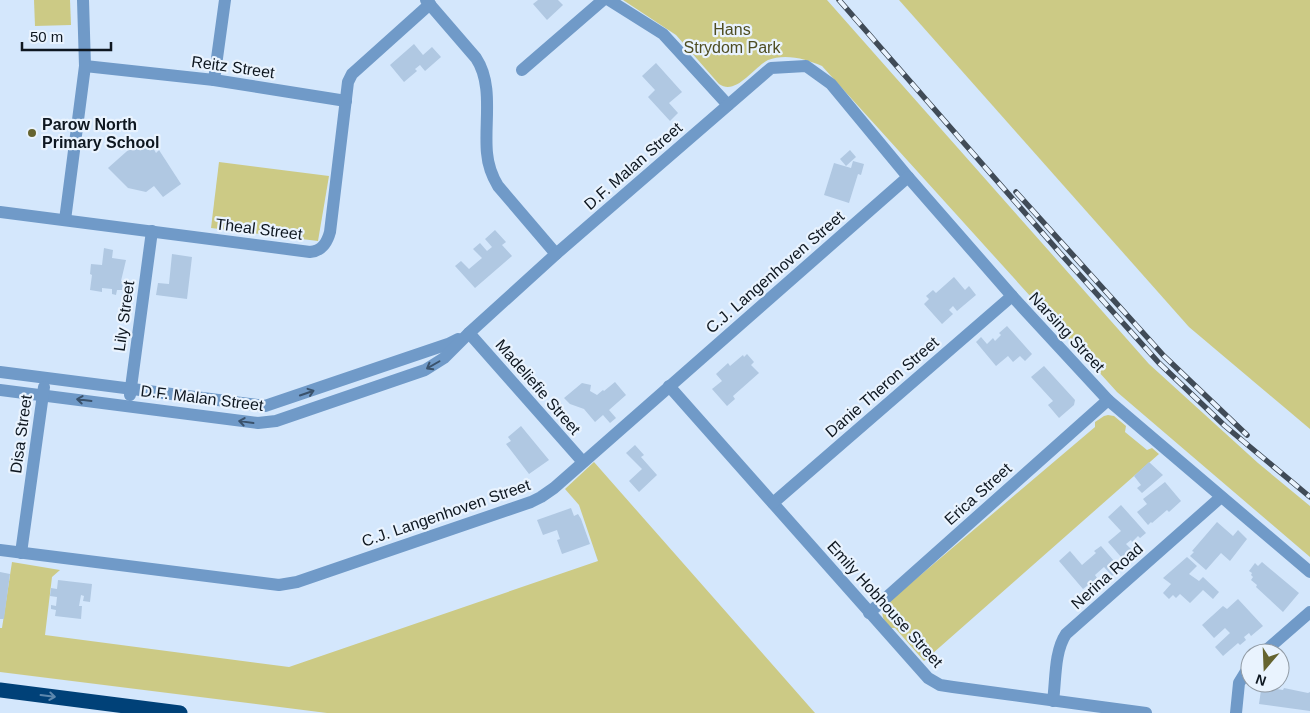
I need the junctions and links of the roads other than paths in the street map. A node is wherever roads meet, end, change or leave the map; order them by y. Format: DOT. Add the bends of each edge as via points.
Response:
graph roads {
  1 [pos="83,0"];
  2 [pos="225,0"];
  3 [pos="602,0"];
  4 [pos="609,0"];
  5 [pos="428,2"];
  6 [pos="85,66"];
  7 [pos="522,70"];
  8 [pos="214,80"];
  9 [pos="831,84"];
  10 [pos="346,100"];
  11 [pos="728,105"];
  12 [pos="908,177"];
  13 [pos="0,212"];
  14 [pos="65,220"];
  15 [pos="152,232"];
  16 [pos="556,254"];
  17 [pos="1012,296"];
  18 [pos="469,333"];
  19 [pos="0,372"];
  20 [pos="45,378"];
  21 [pos="669,386"];
  22 [pos="131,389"];
  23 [pos="0,390"];
  24 [pos="43,396"];
  25 [pos="1108,400"];
  26 [pos="129,405"];
  27 [pos="265,406"];
  28 [pos="270,422"];
  29 [pos="583,462"];
  30 [pos="1221,496"];
  31 [pos="772,503"];
  32 [pos="0,550"];
  33 [pos="21,553"];
  34 [pos="1310,572"];
  35 [pos="1310,612"];
  36 [pos="869,613"];
  37 [pos="1274,643"];
  38 [pos="1240,681"];
  39 [pos="0,690"];
  40 [pos="1053,701"];
  41 [pos="180,713"];
  42 [pos="1146,713"];
  43 [pos="1236,713"];
  1 -- 6 [label="street"];
  2 -- 8 [label="street"];
  3 -- 7 [label="street"];
  4 -- 11 [label="street" via="663,34"];
  5 -- 10 [label="street, Theal Street" via="352,74"];
  5 -- 16 [label="street" via="482,66 487,153 495,181"];
  6 -- 8 [label="street, Reitz Street"];
  6 -- 14 [label="street"];
  8 -- 10 [label="street, Reitz Street"];
  9 -- 11 [label="street, D.F. Malan Street" via="806,66 771,68"];
  9 -- 12 [label="street, Narsing Street"];
  10 -- 15 [label="street, Theal Street" via="330,232 324,246 317,251"];
  11 -- 16 [label="street, D.F. Malan Street"];
  12 -- 17 [label="street, Narsing Street"];
  12 -- 21 [label="street, C.J. Langenhoven Street"];
  13 -- 14 [label="street, Theal Street"];
  14 -- 15 [label="street, Theal Street"];
  15 -- 22 [label="street, Lily Street"];
  16 -- 18 [label="street, D.F. Malan Street"];
  17 -- 25 [label="street, Narsing Street"];
  17 -- 31 [label="street, Danie Theron Street"];
  27 -- 18 [label="street, D.F. Malan Street, one-way" via="448,344"];
  18 -- 28 [label="street, D.F. Malan Street, one-way" via="444,358 425,370"];
  18 -- 29 [label="street, Madeliefie Street"];
  19 -- 20 [label="street, D.F. Malan Street"];
  20 -- 22 [label="street, D.F. Malan Street"];
  20 -- 24 [label="street, Disa Street"];
  21 -- 29 [label="street, C.J. Langenhoven Street"];
  21 -- 31 [label="street, Emily Hobhouse Street"];
  22 -- 26 [label="street, Lily Street"];
  22 -- 27 [label="street, D.F. Malan Street"];
  23 -- 24 [label="street, D.F. Malan Street"];
  26 -- 24 [label="street, D.F. Malan Street, one-way"];
  24 -- 33 [label="street, Disa Street"];
  25 -- 30 [label="street, Narsing Street"];
  25 -- 36 [label="street, Erica Street"];
  28 -- 26 [label="street, D.F. Malan Street, one-way"];
  27 -- 28 [label="street"];
  29 -- 33 [label="street, C.J. Langenhoven Street" via="554,488 531,502 290,584 264,584"];
  30 -- 34 [label="street, Narsing Street"];
  30 -- 40 [label="street, Nerina Road" via="1066,634 1061,641"];
  31 -- 36 [label="street, Emily Hobhouse Street"];
  32 -- 33 [label="street, C.J. Langenhoven Street"];
  35 -- 37 [label="street"];
  36 -- 40 [label="street, Emily Hobhouse Street" via="928,678 940,685"];
  38 -- 43 [label="street"];
  39 -- 41 [label="highway, one-way"];
  40 -- 42 [label="street, Emily Hobhouse Street"];
}
